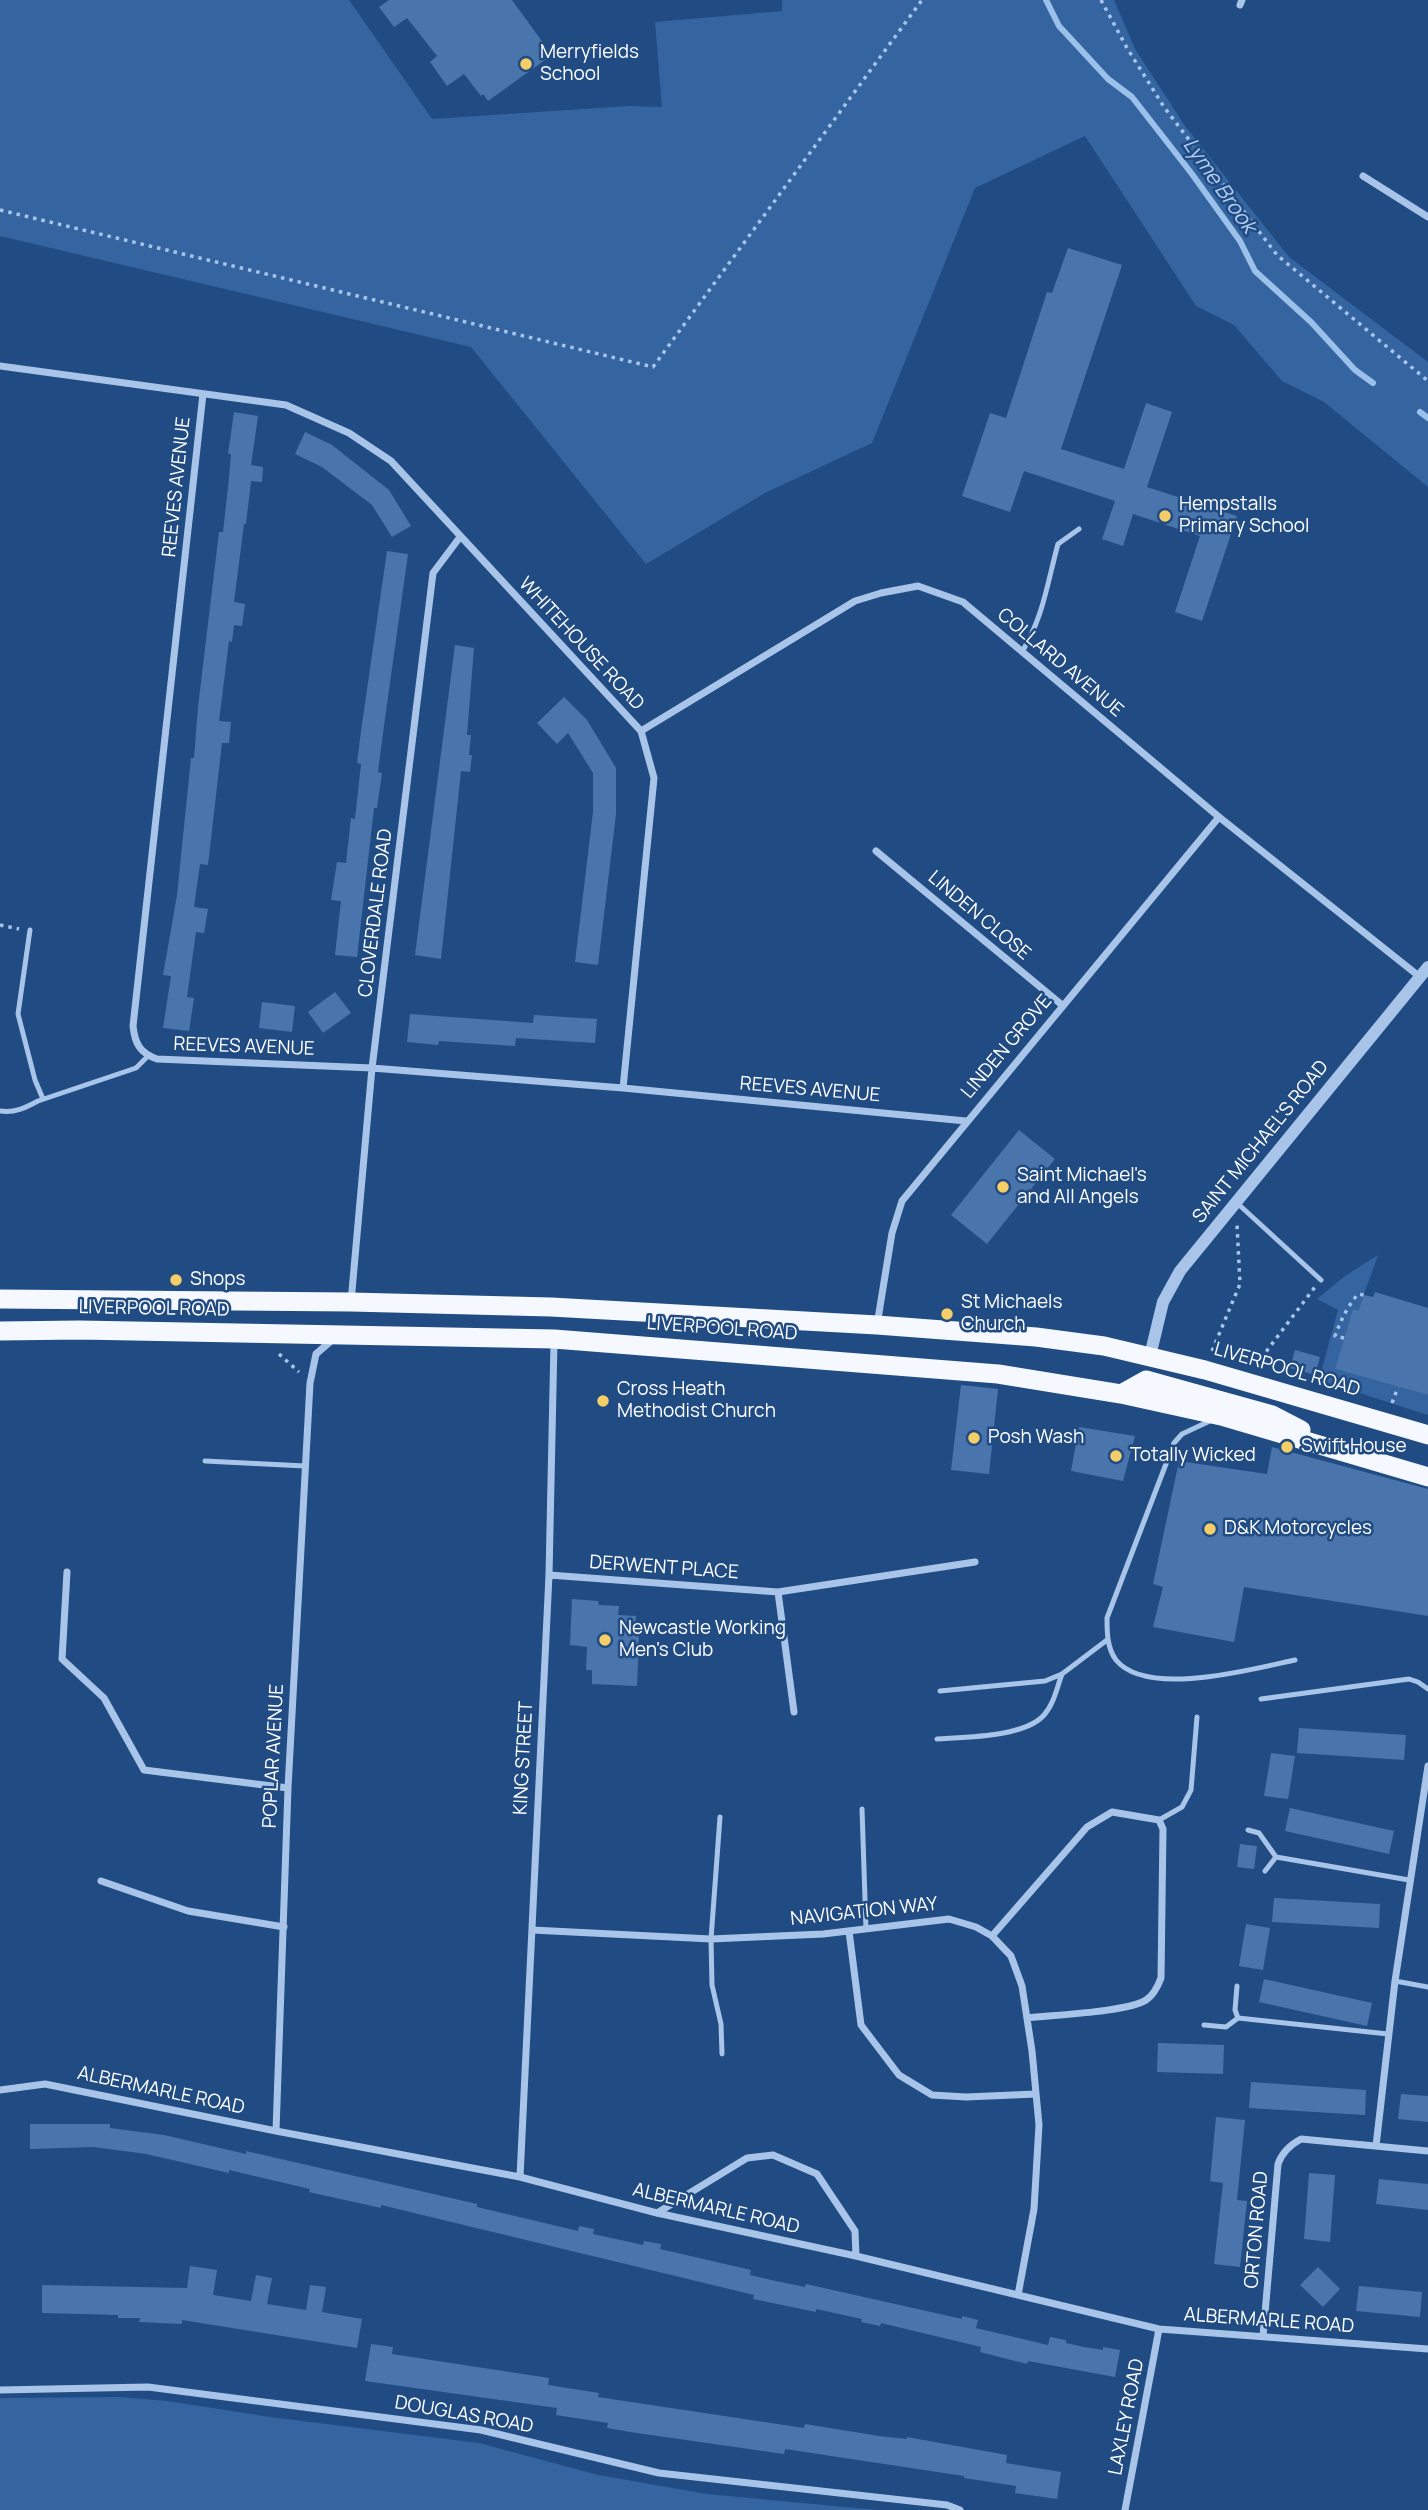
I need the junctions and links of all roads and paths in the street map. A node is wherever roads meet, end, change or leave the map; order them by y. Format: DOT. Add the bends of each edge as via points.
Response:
graph roads {
  1 [pos="922,0"];
  2 [pos="1101,0"];
  3 [pos="1363,176"];
  4 [pos="0,210"];
  5 [pos="1428,217"];
  6 [pos="0,366"];
  7 [pos="1428,381"];
  8 [pos="203,394"];
  9 [pos="1079,529"];
  10 [pos="460,537"];
  11 [pos="1022,652"];
  12 [pos="641,732"];
  13 [pos="1219,817"];
  14 [pos="876,851"];
  15 [pos="0,925"];
  16 [pos="30,930"];
  17 [pos="1424,972"];
  18 [pos="1062,1005"];
  19 [pos="148,1056"];
  20 [pos="372,1068"];
  21 [pos="623,1088"];
  22 [pos="43,1099"];
  23 [pos="0,1111"];
  24 [pos="966,1121"];
  25 [pos="1236,1202"];
  26 [pos="1321,1279"];
  27 [pos="1364,1295"];
  28 [pos="0,1299"];
  29 [pos="351,1302"];
  30 [pos="877,1325"];
  31 [pos="0,1331"];
  32 [pos="344,1335"];
  33 [pos="1344,1338"];
  34 [pos="554,1339"];
  35 [pos="1150,1356"];
  36 [pos="1205,1370"];
  37 [pos="1146,1380"];
  38 [pos="1245,1381"];
  39 [pos="1398,1387"];
  40 [pos="1121,1394"];
  41 [pos="1392,1403"];
  42 [pos="1221,1416"];
  43 [pos="1428,1435"];
  44 [pos="1336,1448"];
  45 [pos="205,1461"];
  46 [pos="305,1466"];
  47 [pos="1428,1477"];
  48 [pos="975,1562"];
  49 [pos="67,1572"];
  50 [pos="549,1575"];
  51 [pos="778,1592"];
  52 [pos="1107,1640"];
  53 [pos="1296,1660"];
  54 [pos="1062,1674"];
  55 [pos="1428,1689"];
  56 [pos="940,1691"];
  57 [pos="1261,1699"];
  58 [pos="794,1712"];
  59 [pos="1198,1717"];
  60 [pos="937,1739"];
  61 [pos="1428,1766"];
  62 [pos="288,1788"];
  63 [pos="862,1809"];
  64 [pos="720,1817"];
  65 [pos="1159,1820"];
  66 [pos="1248,1830"];
  67 [pos="1276,1857"];
  68 [pos="1265,1871"];
  69 [pos="1409,1880"];
  70 [pos="101,1881"];
  71 [pos="284,1927"];
  72 [pos="866,1928"];
  73 [pos="532,1930"];
  74 [pos="849,1931"];
  75 [pos="992,1936"];
  76 [pos="711,1939"];
  77 [pos="1395,1981"];
  78 [pos="1237,1986"];
  79 [pos="1428,1987"];
  80 [pos="1027,2018"];
  81 [pos="1238,2018"];
  82 [pos="1204,2025"];
  83 [pos="1388,2034"];
  84 [pos="722,2054"];
  85 [pos="0,2090"];
  86 [pos="1036,2094"];
  87 [pos="276,2131"];
  88 [pos="1376,2146"];
  89 [pos="1428,2151"];
  90 [pos="520,2177"];
  91 [pos="657,2213"];
  92 [pos="856,2256"];
  93 [pos="1018,2295"];
  94 [pos="1159,2329"];
  95 [pos="1263,2336"];
  96 [pos="1428,2349"];
  97 [pos="0,2390"];
  98 [pos="960,2510"];
  99 [pos="1125,2510"];
  1 -- 4 [label="path" via="653,367"];
  2 -- 7 [label="path" via="1164,107 1277,255"];
  3 -- 5 [label="street"];
  6 -- 8 [label="street, WHITEHOUSE ROAD"];
  8 -- 10 [label="street, WHITEHOUSE ROAD" via="286,405 349,433 391,461"];
  8 -- 19 [label="street, REEVES AVENUE" via="133,1026 138,1047"];
  9 -- 11 [label="lane" via="1058,544 1047,597"];
  10 -- 12 [label="street, WHITEHOUSE ROAD"];
  10 -- 20 [label="street, CLOVERDALE ROAD" via="433,573"];
  11 -- 12 [label="street, COLLARD AVENUE" via="962,602 918,586 881,593 855,601"];
  11 -- 13 [label="street, COLLARD AVENUE"];
  12 -- 21 [label="street, WHITEHOUSE ROAD" via="654,778"];
  13 -- 17 [label="street, COLLARD AVENUE"];
  13 -- 18 [label="street, LINDEN GROVE"];
  14 -- 18 [label="street, LINDEN CLOSE"];
  15 -- 16 [label="path"];
  16 -- 22 [label="lane" via="18,1014"];
  17 -- 25 [label="street, SAINT MICHAEL'S ROAD"];
  18 -- 24 [label="street, LINDEN GROVE"];
  19 -- 20 [label="street, REEVES AVENUE"];
  19 -- 22 [label="lane" via="136,1068"];
  20 -- 21 [label="street, REEVES AVENUE"];
  20 -- 29 [label="street, CLOVERDALE ROAD"];
  21 -- 24 [label="street, REEVES AVENUE"];
  22 -- 23 [label="lane" via="11,1113"];
  24 -- 30 [label="street, LINDEN GROVE" via="902,1200"];
  25 -- 26 [label="lane"];
  25 -- 35 [label="street, SAINT MICHAEL'S ROAD" via="1171,1285"];
  25 -- 36 [label="path" via="1240,1284"];
  26 -- 38 [label="path"];
  27 -- 33 [label="path" via="1358,1294 1342,1317 1335,1336"];
  28 -- 29 [label="highway, LIVERPOOL ROAD"];
  29 -- 30 [label="highway, LIVERPOOL ROAD" via="551,1307"];
  30 -- 35 [label="highway, LIVERPOOL ROAD" via="1036,1337"];
  31 -- 32 [label="highway, LIVERPOOL ROAD"];
  32 -- 34 [label="highway, LIVERPOOL ROAD"];
  32 -- 46 [label="street, POPLAR AVENUE" via="316,1354"];
  34 -- 40 [label="highway, LIVERPOOL ROAD" via="998,1374"];
  34 -- 50 [label="street, KING STREET"];
  35 -- 36 [label="highway, LIVERPOOL ROAD"];
  35 -- 37 [label="highway"];
  36 -- 38 [label="highway, LIVERPOOL ROAD"];
  37 -- 40 [label="highway"];
  37 -- 44 [label="highway" via="1272,1415"];
  38 -- 43 [label="highway, LIVERPOOL ROAD"];
  39 -- 41 [label="path"];
  40 -- 42 [label="highway, LIVERPOOL ROAD"];
  42 -- 44 [label="highway, LIVERPOOL ROAD"];
  42 -- 52 [label="lane" via="1182,1434 1174,1443 1107,1618"];
  44 -- 47 [label="highway, LIVERPOOL ROAD"];
  45 -- 46 [label="lane"];
  46 -- 62 [label="street, POPLAR AVENUE"];
  48 -- 51 [label="street, DERWENT PLACE"];
  49 -- 62 [label="street" via="62,1659 104,1698 144,1770"];
  50 -- 51 [label="street, DERWENT PLACE"];
  50 -- 73 [label="street, KING STREET"];
  51 -- 58 [label="street"];
  52 -- 53 [label="lane" via="1115,1659 1147,1678 1239,1672"];
  52 -- 54 [label="lane"];
  54 -- 56 [label="lane" via="1045,1681"];
  54 -- 60 [label="lane" via="1046,1713 1027,1728"];
  55 -- 57 [label="lane" via="1409,1679"];
  59 -- 65 [label="lane" via="1191,1790 1182,1807"];
  61 -- 69 [label="street"];
  62 -- 71 [label="street, POPLAR AVENUE"];
  63 -- 72 [label="lane"];
  64 -- 76 [label="lane"];
  65 -- 75 [label="street" via="1112,1812 1087,1827"];
  65 -- 80 [label="street" via="1163,1829 1161,1978 1156,1990 1129,2007"];
  66 -- 67 [label="lane" via="1259,1833"];
  67 -- 68 [label="lane"];
  67 -- 69 [label="lane"];
  69 -- 77 [label="street"];
  70 -- 71 [label="street" via="188,1911"];
  71 -- 87 [label="street, POPLAR AVENUE"];
  72 -- 74 [label="street, NAVIGATION WAY"];
  72 -- 75 [label="street, NAVIGATION WAY" via="949,1919"];
  73 -- 76 [label="street, NAVIGATION WAY"];
  73 -- 90 [label="street, KING STREET"];
  74 -- 76 [label="street, NAVIGATION WAY"];
  74 -- 86 [label="street" via="861,2025 900,2075 932,2095"];
  75 -- 80 [label="street, NAVIGATION WAY" via="1011,1956"];
  76 -- 84 [label="lane"];
  77 -- 79 [label="lane"];
  77 -- 83 [label="street"];
  78 -- 81 [label="lane"];
  80 -- 86 [label="street, NAVIGATION WAY"];
  81 -- 82 [label="lane" via="1226,2027"];
  81 -- 83 [label="lane"];
  83 -- 88 [label="street"];
  85 -- 87 [label="street, ALBERMARLE ROAD" via="45,2084"];
  86 -- 93 [label="street, NAVIGATION WAY" via="1039,2125 1034,2209"];
  87 -- 90 [label="street, ALBERMARLE ROAD"];
  88 -- 89 [label="street, ORTON ROAD"];
  88 -- 95 [label="street, ORTON ROAD" via="1301,2139 1280,2156"];
  90 -- 91 [label="street, ALBERMARLE ROAD"];
  91 -- 92 [label="street, ALBERMARLE ROAD"];
  91 -- 92 [label="street" via="747,2158 773,2155 817,2174 855,2231"];
  92 -- 93 [label="street, ALBERMARLE ROAD"];
  93 -- 94 [label="street, ALBERMARLE ROAD"];
  94 -- 95 [label="street, ALBERMARLE ROAD"];
  94 -- 99 [label="street, LAXLEY ROAD"];
  95 -- 96 [label="street, ALBERMARLE ROAD"];
  97 -- 98 [label="street, DOUGLAS ROAD" via="148,2387 481,2430 659,2473"];
}
